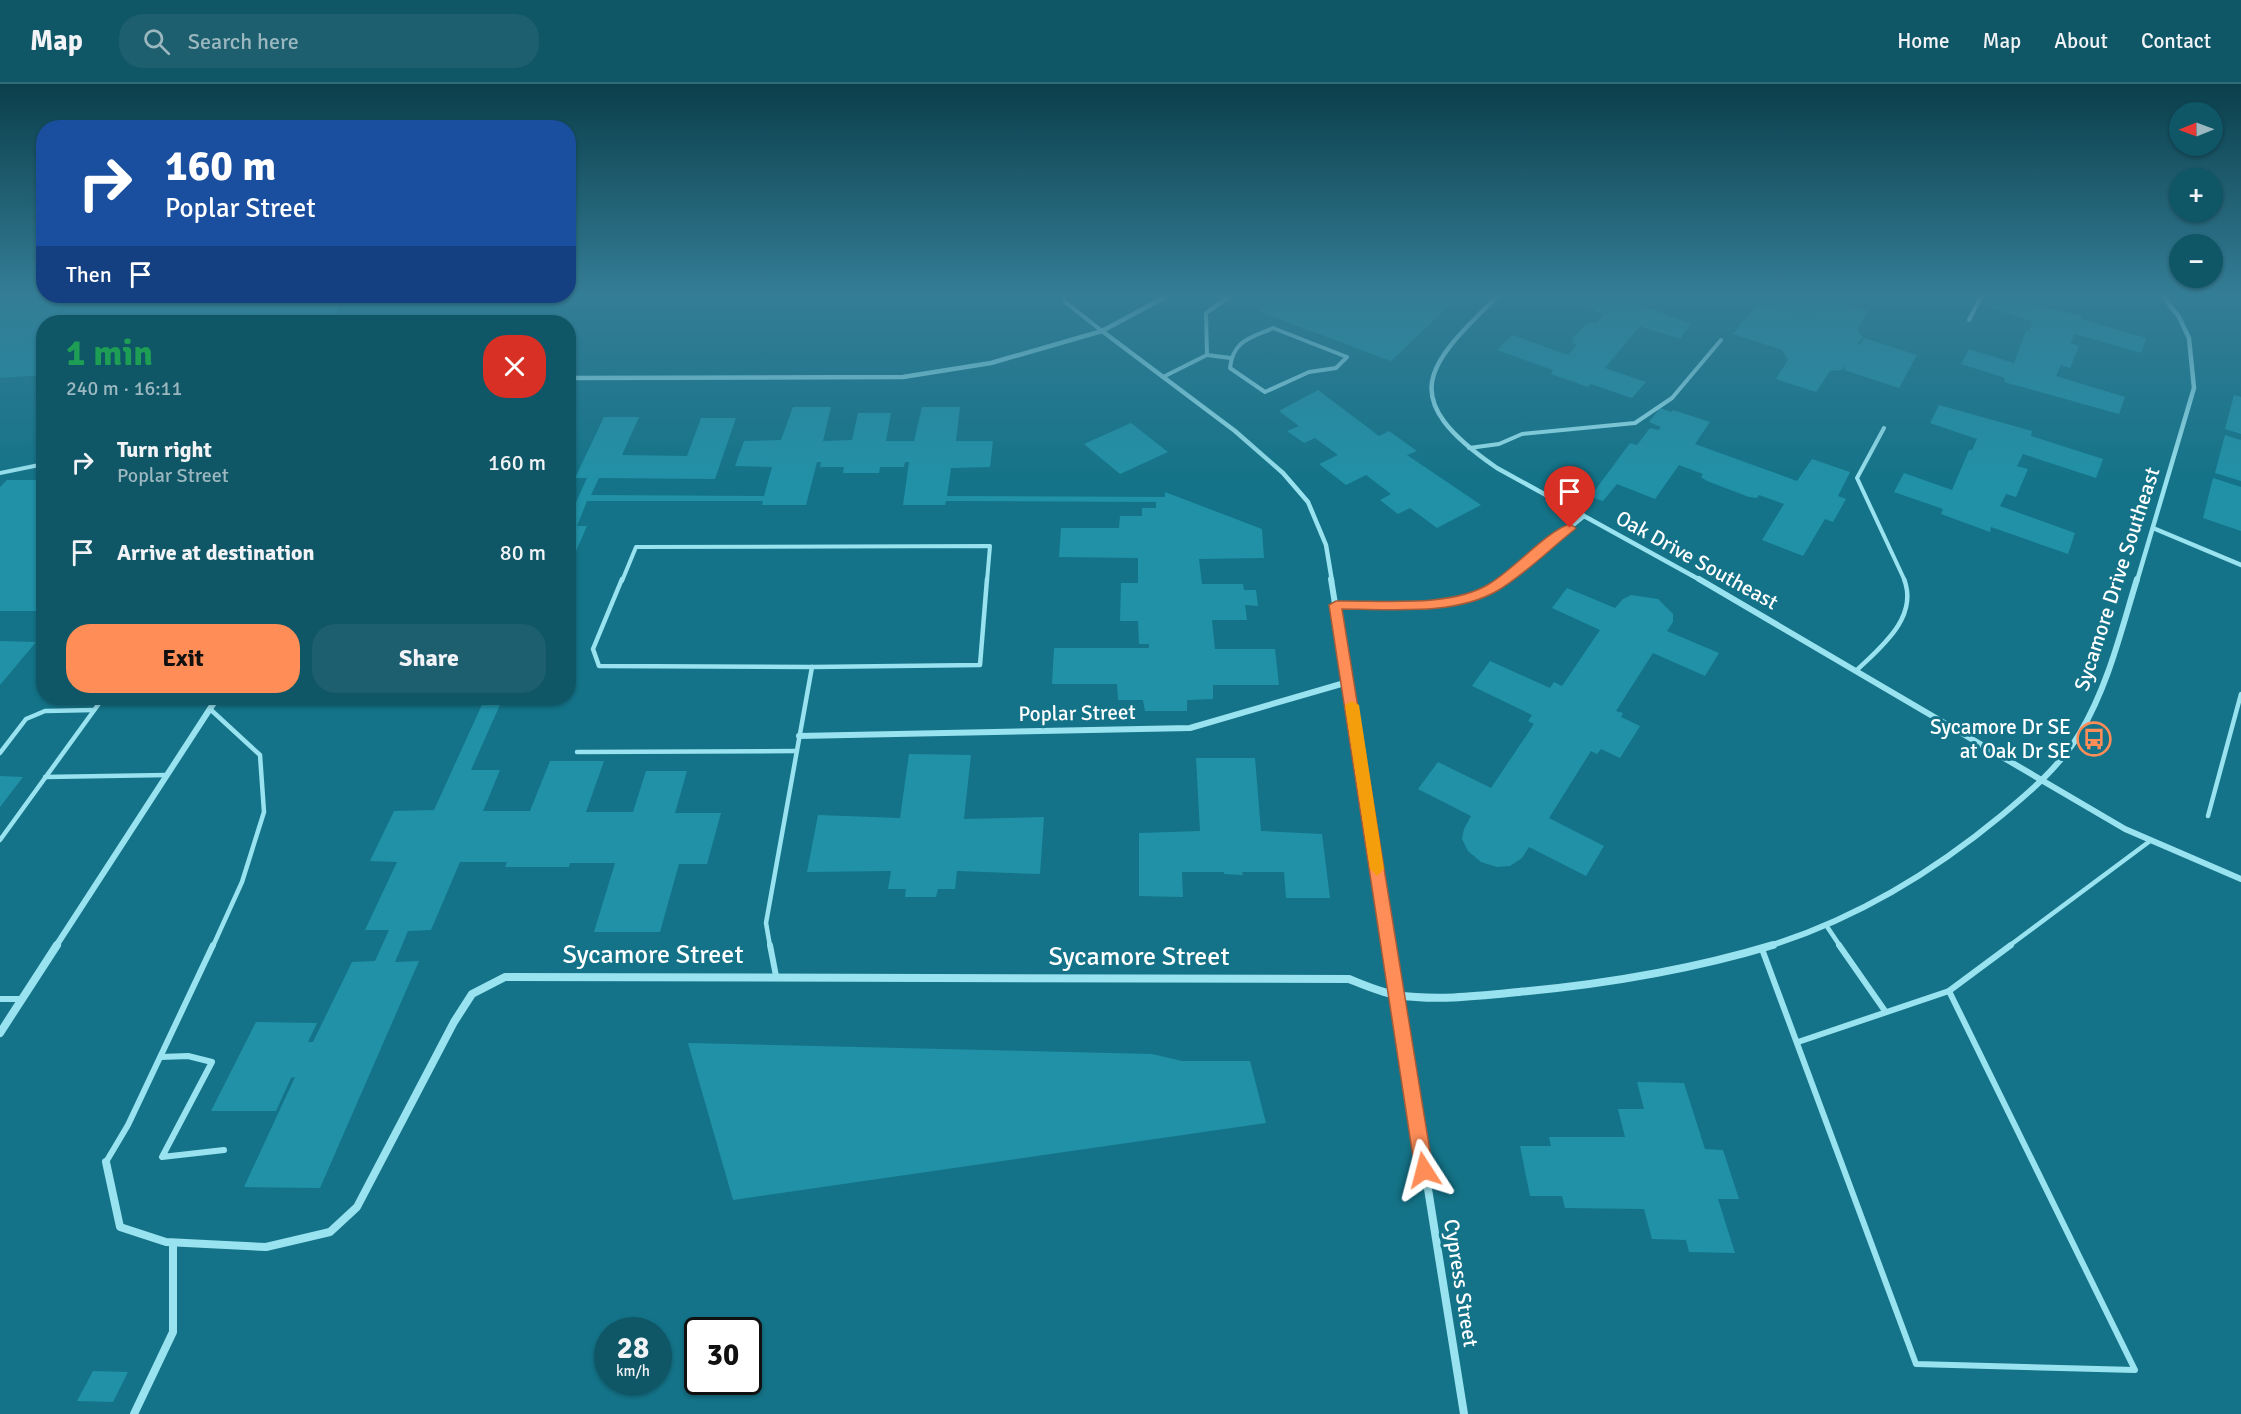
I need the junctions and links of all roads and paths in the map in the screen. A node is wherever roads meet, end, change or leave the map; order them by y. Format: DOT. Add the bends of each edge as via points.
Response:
graph roads {
  1 [pos="1012,357"];
  2 [pos="1137,357"];
  3 [pos="1203,357"];
  4 [pos="1224,357"];
  5 [pos="1347,357"];
  6 [pos="1441,357"];
  7 [pos="1706,357"];
  8 [pos="2195,357"];
  9 [pos="1231,358"];
  10 [pos="1163,377"];
  11 [pos="576,378"];
  12 [pos="1884,428"];
  13 [pos="1469,448"];
  14 [pos="36,466"];
  15 [pos="0,473"];
  16 [pos="1584,516"];
  17 [pos="2153,528"];
  18 [pos="2241,565"];
  19 [pos="1336,605"];
  20 [pos="812,667"];
  21 [pos="1857,670"];
  22 [pos="1348,682"];
  23 [pos="2241,694"];
  24 [pos="98,705"];
  25 [pos="213,705"];
  26 [pos="210,709"];
  27 [pos="94,710"];
  28 [pos="2239,714"];
  29 [pos="799,736"];
  30 [pos="796,751"];
  31 [pos="577,752"];
  32 [pos="0,753"];
  33 [pos="167,775"];
  34 [pos="45,777"];
  35 [pos="2042,780"];
  36 [pos="2208,816"];
  37 [pos="0,840"];
  38 [pos="2150,841"];
  39 [pos="2241,879"];
  40 [pos="1826,925"];
  41 [pos="1762,949"];
  42 [pos="776,976"];
  43 [pos="1949,991"];
  44 [pos="1397,995"];
  45 [pos="0,999"];
  46 [pos="22,999"];
  47 [pos="1885,1011"];
  48 [pos="0,1033"];
  49 [pos="1798,1042"];
  50 [pos="161,1057"];
  51 [pos="224,1149"];
  52 [pos="106,1162"];
  53 [pos="174,1243"];
  54 [pos="134,1414"];
  55 [pos="1464,1414"];
  1 -- 11 [label="street" via="903,377"];
  2 -- 10 [label="street, Cypress Street"];
  3 -- 10 [label="lane"];
  4 -- 9 [label="lane"];
  5 -- 9 [label="lane" via="1336,368 1309,372 1265,392 1230,368"];
  6 -- 13 [label="street, Oak Drive Southeast" via="1431,382 1434,401 1446,426"];
  7 -- 13 [label="lane" via="1670,398 1635,423 1522,434 1499,444"];
  8 -- 17 [label="street, Sycamore Drive Southeast" via="2194,388"];
  10 -- 19 [label="street, Cypress Street" via="1235,431 1283,473 1308,502 1326,545"];
  12 -- 21 [label="lane" via="1857,478 1906,583 1906,609 1884,644"];
  13 -- 16 [label="street, Oak Drive Southeast"];
  14 -- 15 [label="lane"];
  16 -- 19 [label="street" via="1493,588 1431,604"];
  16 -- 21 [label="street, Oak Drive Southeast"];
  17 -- 18 [label="street"];
  17 -- 35 [label="street, Sycamore Drive Southeast" via="2102,686 2070,749"];
  19 -- 22 [label="street, Cypress Street"];
  20 -- 20 [label="lane" via="599,666 592,650 636,547 990,546 980,665"];
  20 -- 29 [label="lane"];
  21 -- 35 [label="street, Oak Drive Southeast"];
  22 -- 29 [label="street, Poplar Street" via="1190,728"];
  22 -- 44 [label="street, Cypress Street"];
  23 -- 28 [label="lane"];
  24 -- 27 [label="lane"];
  25 -- 26 [label="street"];
  26 -- 33 [label="street"];
  26 -- 50 [label="lane" via="260,755 264,812 242,882"];
  27 -- 32 [label="lane" via="45,711 26,719"];
  27 -- 34 [label="lane"];
  28 -- 36 [label="lane"];
  29 -- 30 [label="lane"];
  30 -- 31 [label="lane"];
  30 -- 42 [label="lane" via="766,923"];
  33 -- 34 [label="lane"];
  33 -- 46 [label="street"];
  34 -- 37 [label="lane"];
  35 -- 38 [label="street, Oak Drive Southeast"];
  35 -- 40 [label="street, Sycamore Drive Southeast" via="1960,853 1859,911"];
  38 -- 39 [label="street, Oak Drive Southeast"];
  38 -- 43 [label="lane"];
  40 -- 41 [label="street, Sycamore Drive Southeast"];
  40 -- 47 [label="lane"];
  41 -- 44 [label="street, Sycamore Drive Southeast" via="1689,970 1587,987 1454,997"];
  41 -- 49 [label="lane"];
  42 -- 44 [label="street, Sycamore Street" via="1348,979"];
  42 -- 53 [label="street, Sycamore Street" via="515,975 495,980 472,994 460,1012 357,1207 330,1232 266,1248"];
  43 -- 47 [label="lane"];
  43 -- 49 [label="lane" via="2135,1370 1916,1364"];
  44 -- 55 [label="street, Cypress Street"];
  45 -- 46 [label="lane"];
  46 -- 48 [label="street"];
  47 -- 49 [label="lane"];
  50 -- 51 [label="lane" via="188,1056 212,1062 162,1157"];
  50 -- 52 [label="lane"];
  52 -- 53 [label="street, Sycamore Street" via="120,1227"];
  53 -- 54 [label="street" via="173,1332"];
}
